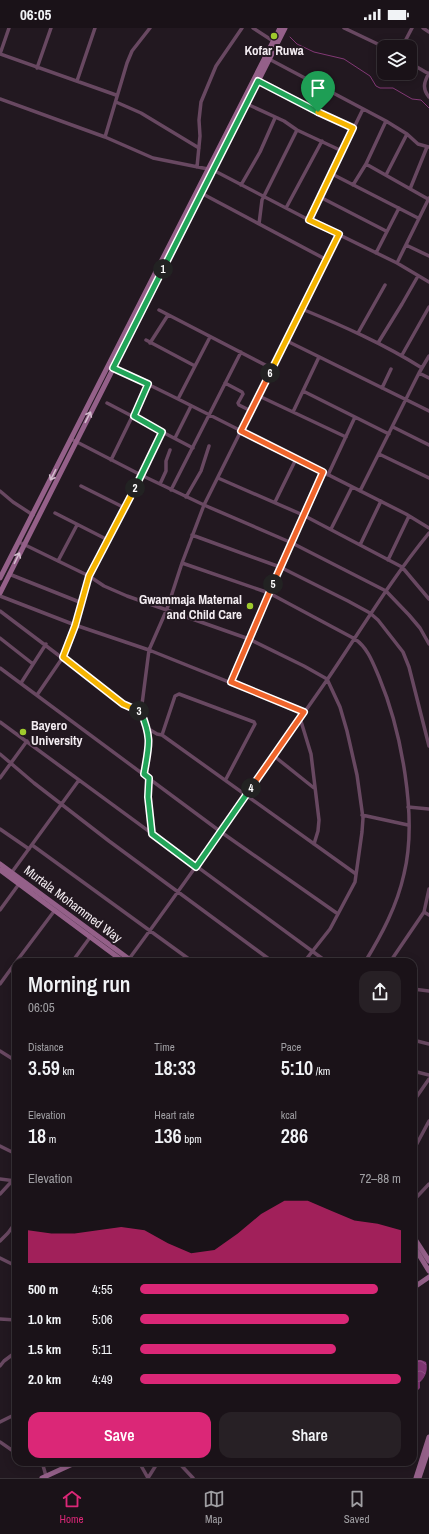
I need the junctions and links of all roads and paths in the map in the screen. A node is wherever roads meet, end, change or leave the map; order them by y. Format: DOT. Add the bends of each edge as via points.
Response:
graph roads {
  1 [pos="9,28"];
  2 [pos="51,28"];
  3 [pos="95,28"];
  4 [pos="150,28"];
  5 [pos="242,28"];
  6 [pos="253,28"];
  7 [pos="280,28"];
  8 [pos="285,28"];
  9 [pos="344,28"];
  10 [pos="412,28"];
  11 [pos="423,28"];
  12 [pos="429,32"];
  13 [pos="406,40"];
  14 [pos="273,42"];
  15 [pos="377,44"];
  16 [pos="0,54"];
  17 [pos="269,60"];
  18 [pos="417,67"];
  19 [pos="37,68"];
  20 [pos="429,74"];
  21 [pos="77,81"];
  22 [pos="258,81"];
  23 [pos="116,95"];
  24 [pos="429,97"];
  25 [pos="0,99"];
  26 [pos="116,102"];
  27 [pos="247,104"];
  28 [pos="363,109"];
  29 [pos="275,118"];
  30 [pos="386,122"];
  31 [pos="353,128"];
  32 [pos="297,130"];
  33 [pos="407,134"];
  34 [pos="105,137"];
  35 [pos="322,142"];
  36 [pos="428,147"];
  37 [pos="199,148"];
  38 [pos="342,151"];
  39 [pos="366,164"];
  40 [pos="197,167"];
  41 [pos="211,170"];
  42 [pos="332,174"];
  43 [pos="386,175"];
  44 [pos="241,185"];
  45 [pos="353,185"];
  46 [pos="410,189"];
  47 [pos="202,193"];
  48 [pos="263,196"];
  49 [pos="320,197"];
  50 [pos="429,199"];
  51 [pos="286,208"];
  52 [pos="399,208"];
  53 [pos="418,218"];
  54 [pos="309,220"];
  55 [pos="259,224"];
  56 [pos="386,231"];
  57 [pos="339,234"];
  58 [pos="406,245"];
  59 [pos="376,253"];
  60 [pos="429,256"];
  61 [pos="327,260"];
  62 [pos="397,263"];
  63 [pos="418,276"];
  64 [pos="429,282"];
  65 [pos="385,284"];
  66 [pos="429,307"];
  67 [pos="302,309"];
  68 [pos="159,310"];
  69 [pos="168,315"];
  70 [pos="358,333"];
  71 [pos="210,337"];
  72 [pos="146,340"];
  73 [pos="287,341"];
  74 [pos="150,343"];
  75 [pos="378,343"];
  76 [pos="240,352"];
  77 [pos="402,355"];
  78 [pos="429,356"];
  79 [pos="319,357"];
  80 [pos="195,366"];
  81 [pos="111,367"];
  82 [pos="422,368"];
  83 [pos="273,369"];
  84 [pos="391,369"];
  85 [pos="419,373"];
  86 [pos="429,378"];
  87 [pos="225,383"];
  88 [pos="148,384"];
  89 [pos="382,388"];
  90 [pos="304,391"];
  91 [pos="259,396"];
  92 [pos="178,399"];
  93 [pos="405,399"];
  94 [pos="107,403"];
  95 [pos="191,406"];
  96 [pos="251,411"];
  97 [pos="429,411"];
  98 [pos="293,412"];
  99 [pos="209,415"];
  100 [pos="134,416"];
  101 [pos="355,417"];
  102 [pos="393,427"];
  103 [pos="241,431"];
  104 [pos="162,432"];
  105 [pos="389,434"];
  106 [pos="346,437"];
  107 [pos="175,438"];
  108 [pos="74,440"];
  109 [pos="429,445"];
  110 [pos="209,446"];
  111 [pos="192,448"];
  112 [pos="170,450"];
  113 [pos="379,454"];
  114 [pos="296,458"];
  115 [pos="111,460"];
  116 [pos="323,472"];
  117 [pos="328,475"];
  118 [pos="141,476"];
  119 [pos="218,478"];
  120 [pos="429,478"];
  121 [pos="160,484"];
  122 [pos="81,486"];
  123 [pos="352,487"];
  124 [pos="171,490"];
  125 [pos="0,491"];
  126 [pos="360,491"];
  127 [pos="186,497"];
  128 [pos="381,501"];
  129 [pos="275,502"];
  130 [pos="204,505"];
  131 [pos="125,508"];
  132 [pos="56,514"];
  133 [pos="303,515"];
  134 [pos="35,516"];
  135 [pos="409,516"];
  136 [pos="77,525"];
  137 [pos="429,528"];
  138 [pos="331,529"];
  139 [pos="429,533"];
  140 [pos="192,535"];
  141 [pos="108,540"];
  142 [pos="22,543"];
  143 [pos="292,543"];
  144 [pos="360,545"];
  145 [pos="388,560"];
  146 [pos="58,562"];
  147 [pos="182,563"];
  148 [pos="280,567"];
  149 [pos="402,567"];
  150 [pos="10,574"];
  151 [pos="89,576"];
  152 [pos="0,578"];
  153 [pos="6,582"];
  154 [pos="386,591"];
  155 [pos="0,593"];
  156 [pos="269,593"];
  157 [pos="0,596"];
  158 [pos="429,599"];
  159 [pos="82,603"];
  160 [pos="167,609"];
  161 [pos="0,611"];
  162 [pos="370,613"];
  163 [pos="75,626"];
  164 [pos="0,638"];
  165 [pos="249,639"];
  166 [pos="355,639"];
  167 [pos="46,644"];
  168 [pos="429,644"];
  169 [pos="149,650"];
  170 [pos="63,657"];
  171 [pos="33,664"];
  172 [pos="0,668"];
  173 [pos="327,679"];
  174 [pos="231,682"];
  175 [pos="21,683"];
  176 [pos="36,695"];
  177 [pos="141,712"];
  178 [pos="304,712"];
  179 [pos="300,718"];
  180 [pos="0,722"];
  181 [pos="147,728"];
  182 [pos="162,735"];
  183 [pos="27,741"];
  184 [pos="429,746"];
  185 [pos="0,754"];
  186 [pos="274,756"];
  187 [pos="11,762"];
  188 [pos="144,774"];
  189 [pos="0,778"];
  190 [pos="149,778"];
  191 [pos="79,780"];
  192 [pos="226,780"];
  193 [pos="314,788"];
  194 [pos="247,795"];
  195 [pos="62,804"];
  196 [pos="408,807"];
  197 [pos="429,809"];
  198 [pos="362,815"];
  199 [pos="408,825"];
  200 [pos="0,829"];
  201 [pos="221,832"];
  202 [pos="152,834"];
  203 [pos="32,844"];
  204 [pos="314,844"];
  205 [pos="29,849"];
  206 [pos="0,864"];
  207 [pos="196,867"];
  208 [pos="0,870"];
  209 [pos="12,872"];
  210 [pos="356,874"];
  211 [pos="19,884"];
  212 [pos="429,889"];
  213 [pos="177,892"];
  214 [pos="428,900"];
  215 [pos="0,910"];
  216 [pos="55,910"];
  217 [pos="424,912"];
  218 [pos="338,914"];
  219 [pos="429,915"];
  220 [pos="150,930"];
  221 [pos="90,936"];
  222 [pos="312,952"];
  223 [pos="19,958"];
  224 [pos="75,958"];
  225 [pos="124,958"];
  226 [pos="125,958"];
  227 [pos="131,958"];
  228 [pos="188,958"];
  229 [pos="268,958"];
  230 [pos="307,958"];
  231 [pos="321,958"];
  232 [pos="368,958"];
  233 [pos="393,958"];
  234 [pos="12,968"];
  235 [pos="0,984"];
  236 [pos="417,990"];
  237 [pos="429,991"];
  238 [pos="417,1041"];
  239 [pos="429,1044"];
  240 [pos="0,1051"];
  241 [pos="12,1058"];
  242 [pos="417,1072"];
  243 [pos="429,1075"];
  244 [pos="429,1078"];
  245 [pos="417,1096"];
  246 [pos="429,1121"];
  247 [pos="428,1127"];
  248 [pos="417,1145"];
  249 [pos="0,1146"];
  250 [pos="12,1152"];
  251 [pos="0,1179"];
  252 [pos="12,1180"];
  253 [pos="12,1182"];
  254 [pos="429,1184"];
  255 [pos="0,1194"];
  256 [pos="417,1197"];
  257 [pos="12,1228"];
  258 [pos="0,1241"];
  259 [pos="417,1242"];
  260 [pos="417,1252"];
  261 [pos="0,1258"];
  262 [pos="429,1261"];
  263 [pos="12,1264"];
  264 [pos="429,1271"];
  265 [pos="429,1277"];
  266 [pos="417,1285"];
  267 [pos="0,1319"];
  268 [pos="12,1320"];
  269 [pos="12,1355"];
  270 [pos="0,1366"];
  271 [pos="12,1416"];
  272 [pos="0,1422"];
  273 [pos="429,1436"];
  274 [pos="0,1442"];
  275 [pos="429,1448"];
  276 [pos="12,1450"];
  277 [pos="68,1466"];
  278 [pos="141,1466"];
  279 [pos="156,1466"];
  280 [pos="182,1466"];
  281 [pos="43,1467"];
  282 [pos="44,1477"];
  283 [pos="148,1478"];
  284 [pos="193,1478"];
  285 [pos="416,1478"];
  286 [pos="419,1478"];
  1 -- 16 [label="street"];
  2 -- 19 [label="street"];
  3 -- 21 [label="street"];
  4 -- 23 [label="street" via="132,52"];
  5 -- 37 [label="street" via="216,66 201,102"];
  6 -- 14 [label="street"];
  7 -- 14 [label="main road"];
  8 -- 17 [label="main road"];
  9 -- 15 [label="street"];
  10 -- 13 [label="street"];
  11 -- 12 [label="street"];
  14 -- 41 [label="main road"];
  16 -- 19 [label="street"];
  17 -- 22 [label="main road"];
  17 -- 28 [label="street"];
  18 -- 20 [label="street"];
  19 -- 21 [label="street"];
  20 -- 24 [label="street" via="424,87"];
  21 -- 23 [label="street"];
  22 -- 27 [label="main road"];
  22 -- 31 [label="street"];
  23 -- 26 [label="street"];
  25 -- 34 [label="street"];
  26 -- 34 [label="street"];
  26 -- 37 [label="street" via="141,113"];
  27 -- 29 [label="street"];
  27 -- 41 [label="main road"];
  28 -- 30 [label="street"];
  28 -- 31 [label="street"];
  29 -- 32 [label="street"];
  29 -- 44 [label="street" via="260,152"];
  30 -- 33 [label="street"];
  30 -- 39 [label="street"];
  31 -- 38 [label="street"];
  32 -- 35 [label="street"];
  32 -- 48 [label="street"];
  33 -- 36 [label="street" via="418,144"];
  33 -- 43 [label="street"];
  34 -- 40 [label="street" via="154,158"];
  35 -- 38 [label="street"];
  35 -- 51 [label="street"];
  36 -- 46 [label="street"];
  37 -- 40 [label="street"];
  38 -- 42 [label="street"];
  39 -- 43 [label="street"];
  39 -- 45 [label="street"];
  40 -- 41 [label="street"];
  41 -- 44 [label="street"];
  41 -- 47 [label="main road"];
  41 -- 81 [label="main road"];
  42 -- 45 [label="street"];
  42 -- 49 [label="street"];
  43 -- 46 [label="street"];
  44 -- 48 [label="street"];
  45 -- 52 [label="street"];
  46 -- 50 [label="street"];
  47 -- 55 [label="street"];
  47 -- 81 [label="main road"];
  48 -- 51 [label="street"];
  48 -- 55 [label="street"];
  49 -- 54 [label="street"];
  49 -- 56 [label="street"];
  50 -- 53 [label="street"];
  51 -- 54 [label="street"];
  52 -- 53 [label="street"];
  52 -- 56 [label="street"];
  53 -- 58 [label="street"];
  54 -- 57 [label="street"];
  55 -- 61 [label="street"];
  56 -- 59 [label="street"];
  57 -- 59 [label="street"];
  57 -- 61 [label="street"];
  58 -- 60 [label="street"];
  58 -- 62 [label="street"];
  59 -- 62 [label="street"];
  61 -- 67 [label="street"];
  62 -- 63 [label="street"];
  63 -- 64 [label="street"];
  63 -- 75 [label="street"];
  65 -- 70 [label="street"];
  66 -- 77 [label="street"];
  67 -- 70 [label="street"];
  67 -- 73 [label="street"];
  68 -- 69 [label="street"];
  69 -- 71 [label="street"];
  69 -- 74 [label="street"];
  70 -- 75 [label="street"];
  71 -- 76 [label="street"];
  71 -- 80 [label="street"];
  72 -- 74 [label="street"];
  73 -- 79 [label="street"];
  73 -- 83 [label="street"];
  74 -- 80 [label="street"];
  75 -- 77 [label="street"];
  76 -- 83 [label="street"];
  76 -- 87 [label="street"];
  77 -- 82 [label="street"];
  78 -- 82 [label="street"];
  79 -- 89 [label="street"];
  79 -- 90 [label="street"];
  80 -- 92 [label="street"];
  81 -- 88 [label="street"];
  81 -- 108 [label="main road"];
  82 -- 85 [label="street"];
  83 -- 91 [label="street"];
  84 -- 89 [label="street"];
  85 -- 86 [label="street"];
  85 -- 93 [label="street"];
  87 -- 96 [label="street" via="242,392 238,403"];
  87 -- 99 [label="street"];
  88 -- 92 [label="street"];
  88 -- 100 [label="street"];
  89 -- 93 [label="street"];
  90 -- 98 [label="street"];
  90 -- 101 [label="street"];
  91 -- 96 [label="street"];
  91 -- 98 [label="street"];
  92 -- 95 [label="street"];
  93 -- 97 [label="street"];
  93 -- 102 [label="street"];
  94 -- 100 [label="street"];
  95 -- 99 [label="street"];
  95 -- 107 [label="street"];
  96 -- 103 [label="street"];
  98 -- 106 [label="street"];
  99 -- 103 [label="street"];
  99 -- 111 [label="street"];
  100 -- 104 [label="street"];
  100 -- 115 [label="street"];
  101 -- 105 [label="street"];
  101 -- 106 [label="street"];
  102 -- 105 [label="street"];
  102 -- 109 [label="street"];
  103 -- 114 [label="street"];
  103 -- 119 [label="street"];
  104 -- 107 [label="street"];
  104 -- 118 [label="street"];
  105 -- 113 [label="street"];
  106 -- 117 [label="street"];
  107 -- 111 [label="street"];
  108 -- 115 [label="street"];
  108 -- 134 [label="main road"];
  110 -- 127 [label="street" via="201,471"];
  111 -- 124 [label="street"];
  112 -- 121 [label="street" via="166,471"];
  113 -- 120 [label="street"];
  113 -- 126 [label="street"];
  114 -- 116 [label="street"];
  114 -- 129 [label="street"];
  115 -- 118 [label="street"];
  116 -- 117 [label="street"];
  116 -- 133 [label="street"];
  117 -- 123 [label="street"];
  118 -- 121 [label="street"];
  118 -- 131 [label="street"];
  119 -- 129 [label="street"];
  119 -- 130 [label="street"];
  121 -- 124 [label="street"];
  122 -- 131 [label="street"];
  123 -- 126 [label="street"];
  123 -- 138 [label="street"];
  124 -- 127 [label="street"];
  125 -- 134 [label="street"];
  126 -- 128 [label="street"];
  127 -- 130 [label="street"];
  128 -- 135 [label="street"];
  128 -- 144 [label="street"];
  129 -- 133 [label="street"];
  130 -- 140 [label="street"];
  130 -- 143 [label="street"];
  131 -- 141 [label="street"];
  132 -- 136 [label="street"];
  133 -- 138 [label="street"];
  133 -- 143 [label="street"];
  134 -- 142 [label="main road"];
  135 -- 137 [label="street"];
  135 -- 145 [label="street"];
  136 -- 141 [label="street"];
  136 -- 146 [label="street"];
  138 -- 144 [label="street"];
  139 -- 149 [label="street"];
  140 -- 147 [label="street"];
  140 -- 148 [label="street"];
  141 -- 151 [label="street"];
  142 -- 146 [label="street"];
  150 -- 142 [label="main road, one-way"];
  142 -- 152 [label="main road"];
  143 -- 148 [label="street"];
  143 -- 154 [label="street"];
  144 -- 145 [label="street"];
  145 -- 149 [label="street"];
  146 -- 151 [label="street"];
  147 -- 156 [label="street"];
  147 -- 160 [label="street"];
  148 -- 156 [label="street"];
  148 -- 162 [label="street"];
  149 -- 154 [label="street"];
  149 -- 158 [label="street"];
  150 -- 153 [label="main road"];
  150 -- 159 [label="street"];
  151 -- 159 [label="street"];
  151 -- 160 [label="street" via="127,596"];
  152 -- 153 [label="main road"];
  153 -- 155 [label="main road"];
  154 -- 162 [label="street"];
  154 -- 168 [label="street" via="420,628"];
  156 -- 165 [label="street"];
  156 -- 166 [label="street"];
  157 -- 163 [label="street"];
  159 -- 163 [label="street"];
  160 -- 165 [label="street"];
  160 -- 169 [label="street"];
  161 -- 167 [label="street"];
  162 -- 166 [label="street"];
  162 -- 184 [label="street" via="403,652"];
  163 -- 169 [label="street"];
  163 -- 170 [label="street"];
  164 -- 171 [label="street"];
  165 -- 173 [label="street"];
  165 -- 174 [label="street"];
  166 -- 173 [label="street"];
  166 -- 196 [label="street" via="363,646 372,661 388,700 404,766"];
  167 -- 170 [label="street"];
  167 -- 171 [label="street"];
  169 -- 174 [label="street"];
  169 -- 177 [label="street"];
  170 -- 176 [label="street"];
  170 -- 177 [label="street" via="123,704"];
  171 -- 175 [label="street"];
  172 -- 175 [label="street"];
  173 -- 178 [label="street"];
  173 -- 198 [label="street" via="340,707 347,731 357,775"];
  174 -- 178 [label="street"];
  175 -- 176 [label="street"];
  176 -- 188 [label="street"];
  177 -- 181 [label="street"];
  178 -- 179 [label="street"];
  179 -- 186 [label="street"];
  179 -- 193 [label="street" via="311,754"];
  180 -- 183 [label="street"];
  181 -- 182 [label="street"];
  181 -- 188 [label="street" via="149,745"];
  182 -- 192 [label="street"];
  182 -- 192 [label="street" via="175,696 179,694 254,722"];
  183 -- 187 [label="street"];
  183 -- 191 [label="street"];
  185 -- 187 [label="street"];
  186 -- 193 [label="street"];
  186 -- 194 [label="street"];
  187 -- 189 [label="street"];
  187 -- 195 [label="street"];
  188 -- 190 [label="street"];
  190 -- 201 [label="street"];
  190 -- 202 [label="street" via="148,797"];
  191 -- 195 [label="street"];
  191 -- 202 [label="street"];
  192 -- 194 [label="street"];
  193 -- 204 [label="street" via="319,826"];
  194 -- 201 [label="street"];
  194 -- 204 [label="street"];
  195 -- 203 [label="street"];
  195 -- 213 [label="street"];
  196 -- 197 [label="street"];
  196 -- 199 [label="street"];
  198 -- 199 [label="street"];
  198 -- 210 [label="street"];
  199 -- 232 [label="street" via="405,873 397,900 382,935"];
  200 -- 205 [label="street"];
  201 -- 207 [label="street"];
  201 -- 218 [label="street"];
  202 -- 207 [label="street"];
  203 -- 205 [label="street"];
  203 -- 220 [label="street"];
  204 -- 210 [label="street"];
  205 -- 209 [label="street"];
  206 -- 209 [label="main road, Murtala Mohammed Way"];
  207 -- 213 [label="street"];
  207 -- 222 [label="street"];
  208 -- 211 [label="main road, Murtala Mohammed Way"];
  209 -- 226 [label="main road, Murtala Mohammed Way"];
  210 -- 218 [label="street" via="355,882"];
  211 -- 215 [label="street"];
  211 -- 216 [label="main road, Murtala Mohammed Way"];
  212 -- 214 [label="street"];
  213 -- 220 [label="street"];
  213 -- 229 [label="street"];
  214 -- 217 [label="street"];
  216 -- 221 [label="main road, Murtala Mohammed Way"];
  216 -- 223 [label="street"];
  217 -- 219 [label="street"];
  217 -- 233 [label="street"];
  218 -- 222 [label="street"];
  220 -- 227 [label="street"];
  220 -- 228 [label="street"];
  221 -- 224 [label="street"];
  221 -- 225 [label="main road, Murtala Mohammed Way"];
  222 -- 230 [label="street"];
  222 -- 231 [label="street"];
  234 -- 235 [label="street"];
  236 -- 237 [label="street"];
  238 -- 239 [label="street"];
  240 -- 241 [label="street"];
  242 -- 243 [label="street"];
  244 -- 245 [label="street"];
  246 -- 247 [label="street"];
  247 -- 248 [label="street"];
  249 -- 250 [label="street"];
  251 -- 252 [label="street"];
  253 -- 255 [label="street"];
  254 -- 256 [label="street"];
  257 -- 258 [label="street"];
  259 -- 262 [label="main road"];
  260 -- 264 [label="main road"];
  261 -- 263 [label="street"];
  265 -- 266 [label="main road"];
  267 -- 268 [label="street"];
  269 -- 270 [label="street"];
  271 -- 272 [label="street"];
  273 -- 285 [label="main road"];
  274 -- 276 [label="street"];
  275 -- 286 [label="main road"];
  277 -- 282 [label="main road"];
  278 -- 283 [label="street"];
  279 -- 283 [label="street"];
  280 -- 284 [label="street"];
  281 -- 282 [label="street"];
}
